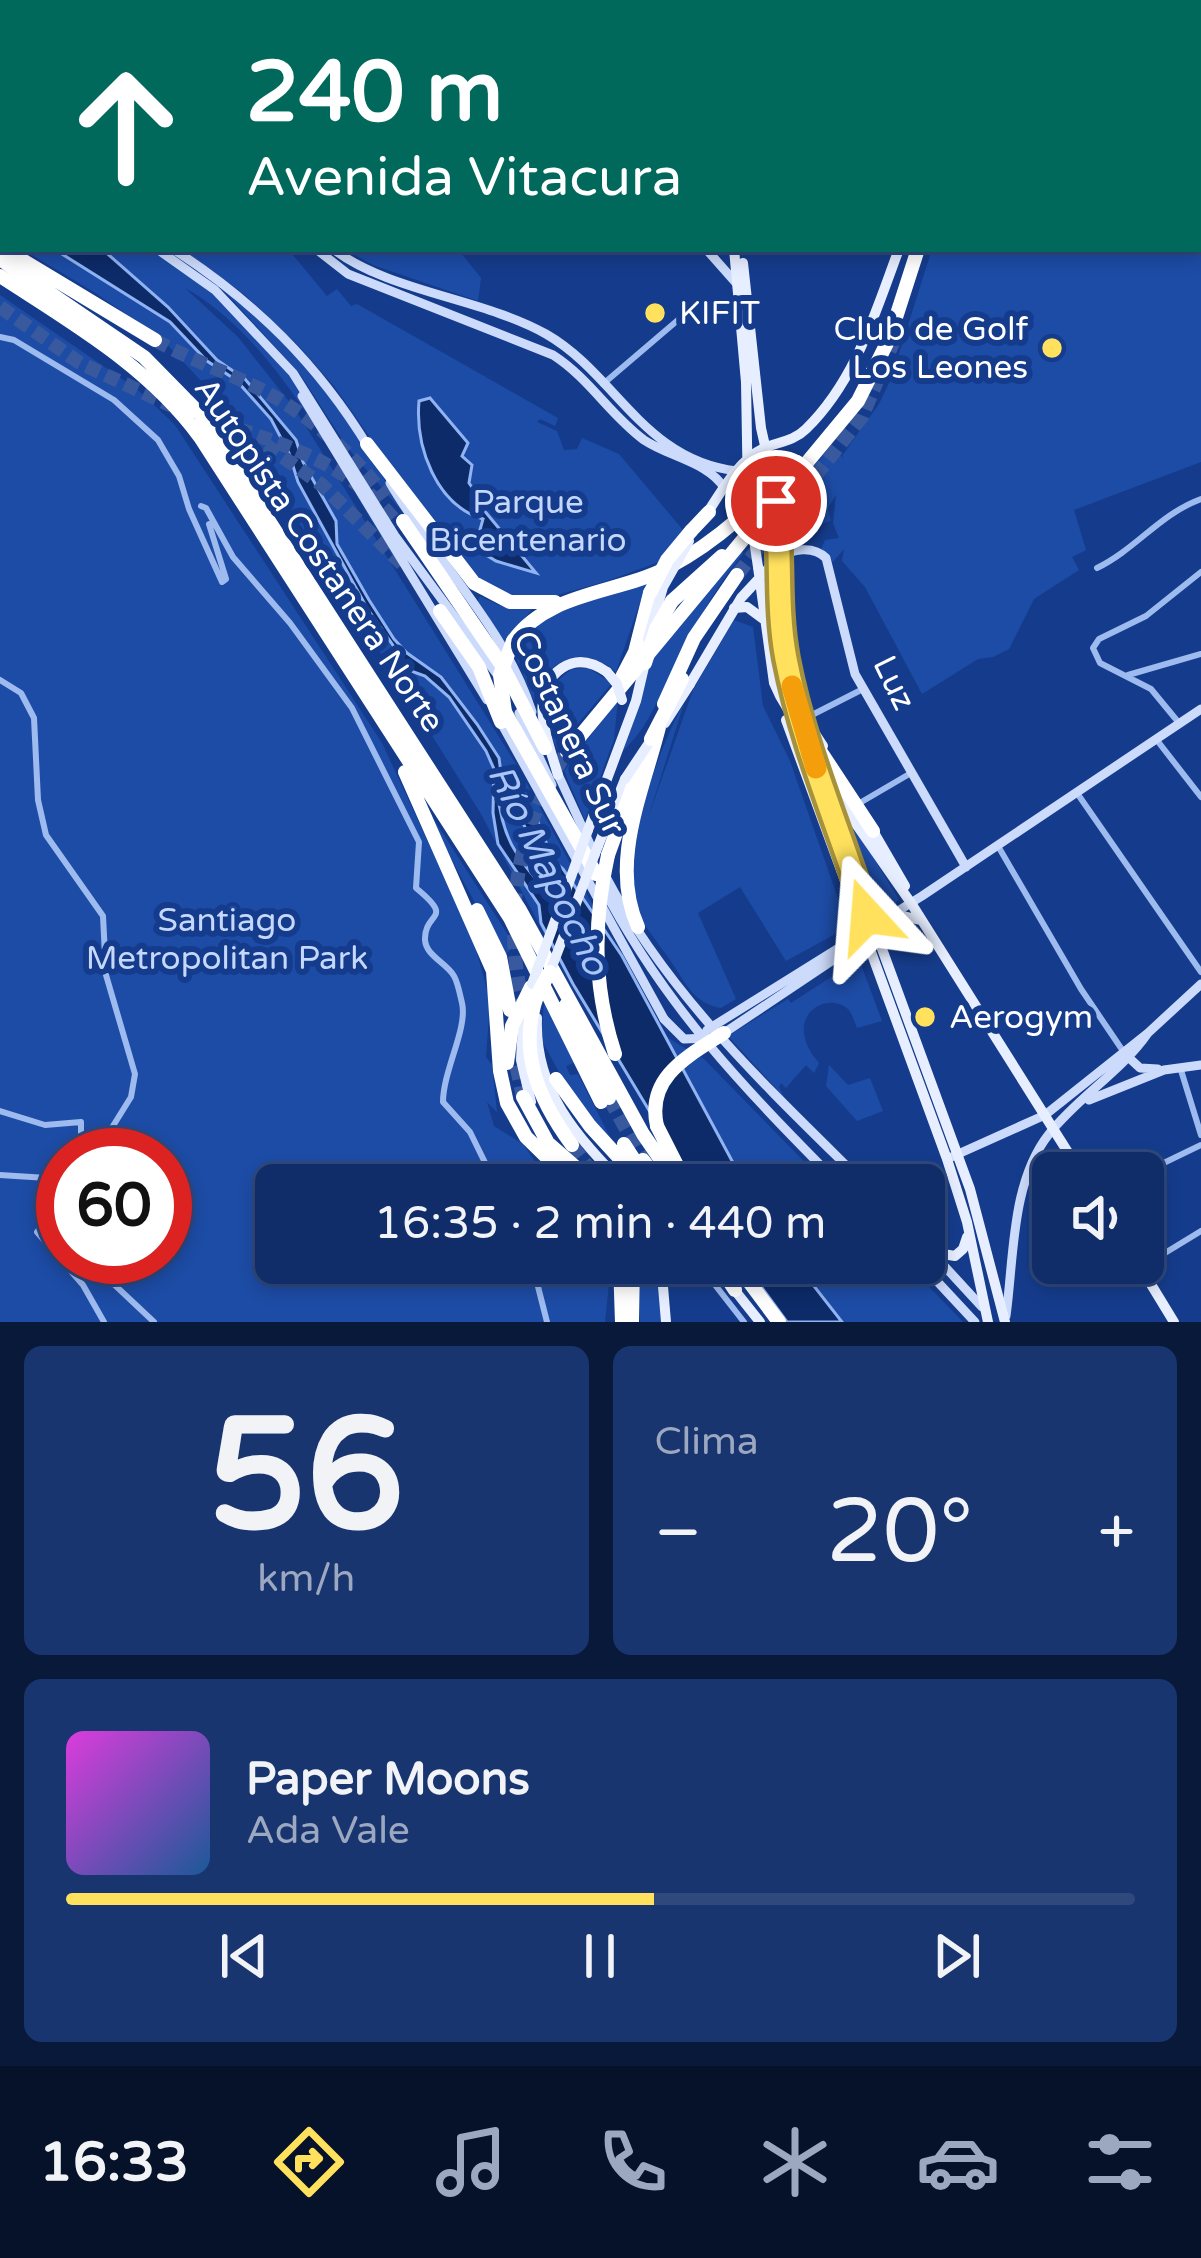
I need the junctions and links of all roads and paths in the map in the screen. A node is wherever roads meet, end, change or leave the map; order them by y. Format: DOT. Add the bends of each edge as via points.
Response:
graph roads {
  1 [pos="9,252"];
  2 [pos="161,252"];
  3 [pos="177,252"];
  4 [pos="320,252"];
  5 [pos="339,252"];
  6 [pos="709,252"];
  7 [pos="896,252"];
  8 [pos="917,252"];
  9 [pos="737,254"];
  10 [pos="0,259"];
  11 [pos="0,276"];
  12 [pos="741,284"];
  13 [pos="738,299"];
  14 [pos="894,327"];
  15 [pos="0,337"];
  16 [pos="155,340"];
  17 [pos="278,355"];
  18 [pos="602,385"];
  19 [pos="761,428"];
  20 [pos="783,442"];
  21 [pos="367,444"];
  22 [pos="766,447"];
  23 [pos="741,466"];
  24 [pos="772,478"];
  25 [pos="724,489"];
  26 [pos="1201,499"];
  27 [pos="709,512"];
  28 [pos="760,519"];
  29 [pos="693,532"];
  30 [pos="778,558"];
  31 [pos="1097,568"];
  32 [pos="759,571"];
  33 [pos="1201,572"];
  34 [pos="572,600"];
  35 [pos="734,608"];
  36 [pos="440,610"];
  37 [pos="766,621"];
  38 [pos="1201,654"];
  39 [pos="490,663"];
  40 [pos="645,663"];
  41 [pos="1128,675"];
  42 [pos="0,680"];
  43 [pos="686,682"];
  44 [pos="773,683"];
  45 [pos="863,689"];
  46 [pos="668,692"];
  47 [pos="794,694"];
  48 [pos="1201,709"];
  49 [pos="503,717"];
  50 [pos="806,718"];
  51 [pos="590,722"];
  52 [pos="1179,723"];
  53 [pos="383,724"];
  54 [pos="652,739"];
  55 [pos="1156,739"];
  56 [pos="620,743"];
  57 [pos="811,744"];
  58 [pos="545,748"];
  59 [pos="567,752"];
  60 [pos="911,773"];
  61 [pos="558,776"];
  62 [pos="1077,793"];
  63 [pos="1201,796"];
  64 [pos="858,804"];
  65 [pos="873,831"];
  66 [pos="998,846"];
  67 [pos="440,849"];
  68 [pos="603,851"];
  69 [pos="966,867"];
  70 [pos="590,873"];
  71 [pos="911,903"];
  72 [pos="895,914"];
  73 [pos="922,921"];
  74 [pos="638,927"];
  75 [pos="867,932"];
  76 [pos="541,945"];
  77 [pos="550,972"];
  78 [pos="1201,972"];
  79 [pos="1201,985"];
  80 [pos="536,990"];
  81 [pos="510,1010"];
  82 [pos="722,1029"];
  83 [pos="698,1036"];
  84 [pos="1125,1054"];
  85 [pos="1201,1065"];
  86 [pos="1180,1066"];
  87 [pos="1164,1070"];
  88 [pos="556,1078"];
  89 [pos="523,1097"];
  90 [pos="1078,1105"];
  91 [pos="0,1111"];
  92 [pos="1045,1115"];
  93 [pos="83,1128"];
  94 [pos="111,1128"];
  95 [pos="1053,1128"];
  96 [pos="1201,1135"];
  97 [pos="624,1144"];
  98 [pos="1201,1144"];
  99 [pos="572,1145"];
  100 [pos="1068,1152"];
  101 [pos="952,1157"];
  102 [pos="643,1160"];
  103 [pos="1164,1162"];
  104 [pos="553,1163"];
  105 [pos="486,1164"];
  106 [pos="574,1164"];
  107 [pos="579,1164"];
  108 [pos="604,1164"];
  109 [pos="626,1164"];
  110 [pos="635,1164"];
  111 [pos="646,1164"];
  112 [pos="665,1164"];
  113 [pos="669,1164"];
  114 [pos="672,1164"];
  115 [pos="819,1164"];
  116 [pos="847,1164"];
  117 [pos="0,1175"];
  118 [pos="36,1177"];
  119 [pos="968,1222"];
  120 [pos="1201,1231"];
  121 [pos="1164,1251"];
  122 [pos="945,1257"];
  123 [pos="945,1268"];
  124 [pos="82,1284"];
  125 [pos="117,1284"];
  126 [pos="537,1284"];
  127 [pos="621,1284"];
  128 [pos="633,1284"];
  129 [pos="663,1284"];
  130 [pos="714,1284"];
  131 [pos="730,1284"];
  132 [pos="751,1284"];
  133 [pos="940,1284"];
  134 [pos="1151,1284"];
  135 [pos="735,1290"];
  136 [pos="989,1319"];
  137 [pos="104,1322"];
  138 [pos="154,1322"];
  139 [pos="547,1322"];
  140 [pos="622,1322"];
  141 [pos="632,1322"];
  142 [pos="666,1322"];
  143 [pos="744,1322"];
  144 [pos="760,1322"];
  145 [pos="779,1322"];
  146 [pos="975,1322"];
  147 [pos="1005,1322"];
  148 [pos="1174,1322"];
  1 -- 16 [label="highway"];
  2 -- 17 [label="main road, Costanera Sur" via="215,290"];
  3 -- 21 [label="main road, Costanera Sur" via="298,349"];
  4 -- 25 [label="main road" via="348,274 566,363 636,434 708,471"];
  5 -- 18 [label="main road" via="550,337"];
  6 -- 12 [label="main road"];
  7 -- 20 [label="main road" via="849,375 809,425"];
  8 -- 14 [label="highway"];
  9 -- 12 [label="main road"];
  10 -- 76 [label="highway, Autopista Costanera Norte" via="130,346 191,403"];
  11 -- 53 [label="highway, Autopista Costanera Norte" via="131,364 178,409"];
  12 -- 13 [label="main road"];
  12 -- 19 [label="main road"];
  13 -- 18 [label="street" via="692,308"];
  13 -- 23 [label="main road" via="746,382"];
  14 -- 28 [label="highway" via="858,401"];
  14 -- 34 [label="highway" via="836,416 735,523 663,571"];
  15 -- 105 [label="street" via="114,400 158,440 222,582 201,506 352,708 419,842 416,888 436,908 428,950 456,979 463,1004 443,1102"];
  17 -- 39 [label="main road, Costanera Sur" via="395,536"];
  17 -- 49 [label="main road, Costanera Sur"];
  18 -- 23 [label="main road" via="661,440 699,459"];
  19 -- 20 [label="main road"];
  19 -- 22 [label="main road"];
  20 -- 22 [label="main road"];
  21 -- 34 [label="highway" via="481,589 524,604"];
  21 -- 58 [label="main road, Costanera Sur" via="506,651"];
  22 -- 23 [label="main road"];
  22 -- 24 [label="main road"];
  23 -- 24 [label="main road" via="759,465"];
  23 -- 25 [label="main road"];
  23 -- 32 [label="main road, bridge"];
  24 -- 30 [label="main road, bridge"];
  25 -- 27 [label="main road"];
  26 -- 31 [label="street"];
  27 -- 29 [label="highway"];
  28 -- 40 [label="highway, bridge" via="672,601"];
  28 -- 51 [label="highway"];
  29 -- 40 [label="main road, bridge" via="658,598"];
  29 -- 51 [label="highway, bridge" via="667,560 632,657"];
  30 -- 32 [label="main road"];
  30 -- 45 [label="main road, Luz" via="808,550 826,558"];
  30 -- 47 [label="main road"];
  32 -- 35 [label="main road"];
  32 -- 37 [label="main road"];
  33 -- 41 [label="street" via="1094,645 1100,663"];
  34 -- 49 [label="highway, bridge" via="537,616 512,641 500,675"];
  35 -- 37 [label="main road"];
  35 -- 43 [label="main road"];
  36 -- 49 [label="highway"];
  37 -- 44 [label="main road"];
  38 -- 41 [label="street"];
  39 -- 58 [label="highway" via="401,522 502,667"];
  39 -- 70 [label="main road, Costanera Sur"];
  40 -- 56 [label="main road"];
  41 -- 52 [label="street"];
  42 -- 94 [label="street" via="21,693 34,718 46,835 105,926 106,975 135,1074"];
  43 -- 46 [label="highway" via="740,577 694,638"];
  43 -- 54 [label="highway, bridge"];
  44 -- 57 [label="main road"];
  44 -- 75 [label="main road"];
  45 -- 50 [label="street"];
  45 -- 60 [label="main road, Luz"];
  46 -- 68 [label="highway"];
  46 -- 74 [label="highway" via="625,865"];
  47 -- 50 [label="main road"];
  47 -- 57 [label="main road"];
  48 -- 52 [label="main road"];
  49 -- 70 [label="main road, Costanera Sur"];
  49 -- 70 [label="highway"];
  50 -- 64 [label="main road"];
  51 -- 59 [label="highway"];
  52 -- 55 [label="main road"];
  53 -- 67 [label="highway"];
  53 -- 76 [label="highway, Autopista Costanera Norte" via="510,918 605,1100"];
  54 -- 68 [label="main road, bridge" via="625,779"];
  55 -- 62 [label="main road"];
  55 -- 63 [label="street"];
  56 -- 61 [label="main road, bridge" via="622,700 607,672 574,663 559,670 547,686 543,720"];
  56 -- 80 [label="main road, bridge"];
  57 -- 65 [label="highway"];
  57 -- 71 [label="main road"];
  57 -- 75 [label="main road"];
  58 -- 61 [label="main road, Costanera Sur"];
  60 -- 64 [label="street"];
  60 -- 69 [label="main road, Luz"];
  61 -- 74 [label="main road, Costanera Sur"];
  62 -- 66 [label="main road"];
  62 -- 78 [label="street"];
  64 -- 65 [label="main road"];
  65 -- 71 [label="main road"];
  66 -- 69 [label="main road"];
  66 -- 84 [label="street"];
  67 -- 81 [label="highway" via="496,947"];
  67 -- 104 [label="highway" via="494,971 507,1103"];
  68 -- 77 [label="main road, bridge"];
  68 -- 113 [label="highway, bridge" via="601,1000 636,1108"];
  69 -- 71 [label="main road"];
  70 -- 82 [label="main road, Costanera Sur, bridge" via="664,1019 687,1040"];
  70 -- 83 [label="main road, Costanera Sur"];
  71 -- 72 [label="main road"];
  71 -- 73 [label="main road"];
  72 -- 73 [label="main road"];
  72 -- 75 [label="main road"];
  73 -- 92 [label="main road"];
  74 -- 82 [label="main road, Costanera Sur"];
  75 -- 82 [label="main road"];
  75 -- 82 [label="main road"];
  75 -- 101 [label="main road"];
  76 -- 112 [label="highway, Autopista Costanera Norte"];
  77 -- 80 [label="highway, bridge"];
  79 -- 84 [label="main road"];
  80 -- 99 [label="highway" via="531,1065"];
  80 -- 104 [label="highway" via="512,1026 507,1069 520,1117"];
  80 -- 107 [label="main road" via="520,1036 528,1095"];
  80 -- 108 [label="main road" via="547,1085"];
  82 -- 83 [label="main road"];
  82 -- 114 [label="highway, bridge" via="662,1080 657,1126"];
  82 -- 116 [label="main road, Costanera Sur"];
  83 -- 115 [label="main road, Costanera Sur"];
  84 -- 87 [label="main road" via="1140,1067"];
  84 -- 90 [label="main road"];
  84 -- 92 [label="main road"];
  85 -- 86 [label="main road"];
  86 -- 87 [label="main road"];
  86 -- 96 [label="street"];
  87 -- 90 [label="main road"];
  88 -- 109 [label="highway"];
  89 -- 106 [label="highway" via="548,1143"];
  90 -- 95 [label="main road"];
  91 -- 93 [label="street" via="45,1125 79,1120"];
  92 -- 95 [label="main road"];
  92 -- 101 [label="main road"];
  95 -- 100 [label="main road"];
  95 -- 147 [label="main road" via="1026,1178"];
  97 -- 110 [label="highway"];
  98 -- 103 [label="street"];
  101 -- 119 [label="main road"];
  101 -- 147 [label="main road" via="982,1226"];
  102 -- 111 [label="highway"];
  117 -- 118 [label="street"];
  119 -- 122 [label="main road" via="959,1254"];
  119 -- 136 [label="main road"];
  120 -- 121 [label="street"];
  123 -- 136 [label="main road"];
  124 -- 137 [label="street"];
  125 -- 138 [label="street"];
  126 -- 139 [label="street"];
  127 -- 140 [label="highway"];
  128 -- 141 [label="highway"];
  129 -- 142 [label="main road"];
  130 -- 143 [label="street"];
  131 -- 135 [label="highway"];
  132 -- 145 [label="highway"];
  133 -- 146 [label="main road"];
  134 -- 148 [label="main road"];
  135 -- 144 [label="main road"];
}
